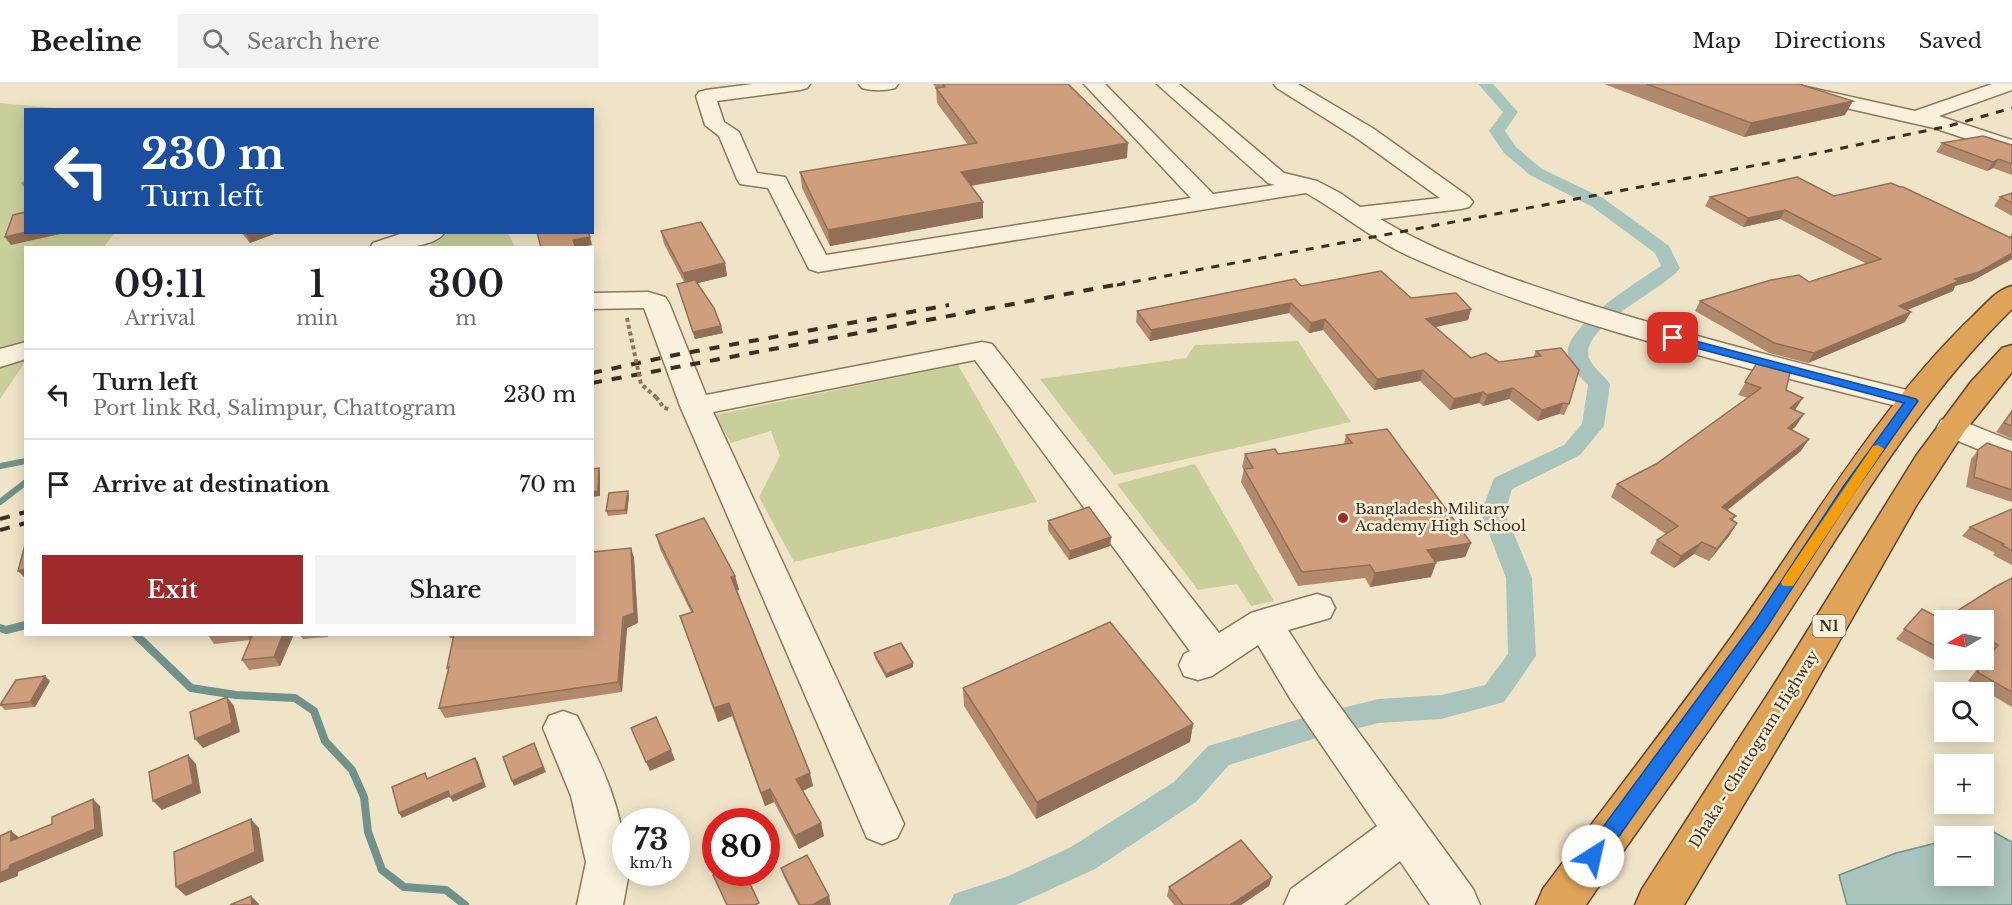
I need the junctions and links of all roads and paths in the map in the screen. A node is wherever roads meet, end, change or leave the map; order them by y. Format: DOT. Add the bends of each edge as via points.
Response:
graph roads {
  1 [pos="800,84"];
  2 [pos="869,84"];
  3 [pos="888,84"];
  4 [pos="1078,84"];
  5 [pos="1095,84"];
  6 [pos="1167,84"];
  7 [pos="1284,84"];
  8 [pos="1767,84"];
  9 [pos="2011,84"];
  10 [pos="1915,118"];
  11 [pos="2012,147"];
  12 [pos="1308,186"];
  13 [pos="1208,202"];
  14 [pos="1355,215"];
  15 [pos="426,239"];
  16 [pos="392,246"];
  17 [pos="2012,294"];
  18 [pos="594,301"];
  19 [pos="627,318"];
  20 [pos="24,351"];
  21 [pos="2012,354"];
  22 [pos="0,358"];
  23 [pos="656,397"];
  24 [pos="1912,401"];
  25 [pos="694,406"];
  26 [pos="1952,427"];
  27 [pos="2012,453"];
  28 [pos="1317,608"];
  29 [pos="1264,623"];
  30 [pos="562,728"];
  31 [pos="882,824"];
  32 [pos="1405,831"];
  33 [pos="600,905"];
  34 [pos="1307,905"];
  35 [pos="1457,905"];
  36 [pos="1560,905"];
  37 [pos="1658,905"];
  1 -- 13 [label="street" via="706,96 715,125 728,132 748,178 777,182 819,264"];
  2 -- 3 [label="street"];
  4 -- 5 [label="street"];
  5 -- 13 [label="street"];
  6 -- 12 [label="street" via="1276,178"];
  7 -- 14 [label="street" via="1366,134 1461,202"];
  8 -- 10 [label="street"];
  9 -- 10 [label="street"];
  10 -- 11 [label="street"];
  12 -- 13 [label="street"];
  12 -- 14 [label="street"];
  14 -- 24 [label="street" via="1424,253 1540,298 1629,327"];
  15 -- 16 [label="street"];
  17 -- 24 [label="highway" via="1959,346"];
  18 -- 25 [label="street" via="656,303"];
  19 -- 23 [label="path, bridge" via="641,384"];
  20 -- 22 [label="street"];
  21 -- 26 [label="highway, Dhaka - Chattogram Highway / N1"];
  24 -- 36 [label="highway" via="1762,622"];
  25 -- 29 [label="street" via="982,350 1206,660"];
  25 -- 31 [label="street"];
  26 -- 27 [label="street"];
  26 -- 37 [label="highway, Dhaka - Chattogram Highway / N1" via="1890,522"];
  28 -- 29 [label="street"];
  29 -- 32 [label="street" via="1305,689"];
  30 -- 33 [label="street" via="592,796 608,862"];
  32 -- 34 [label="street"];
  32 -- 35 [label="street"];
}
